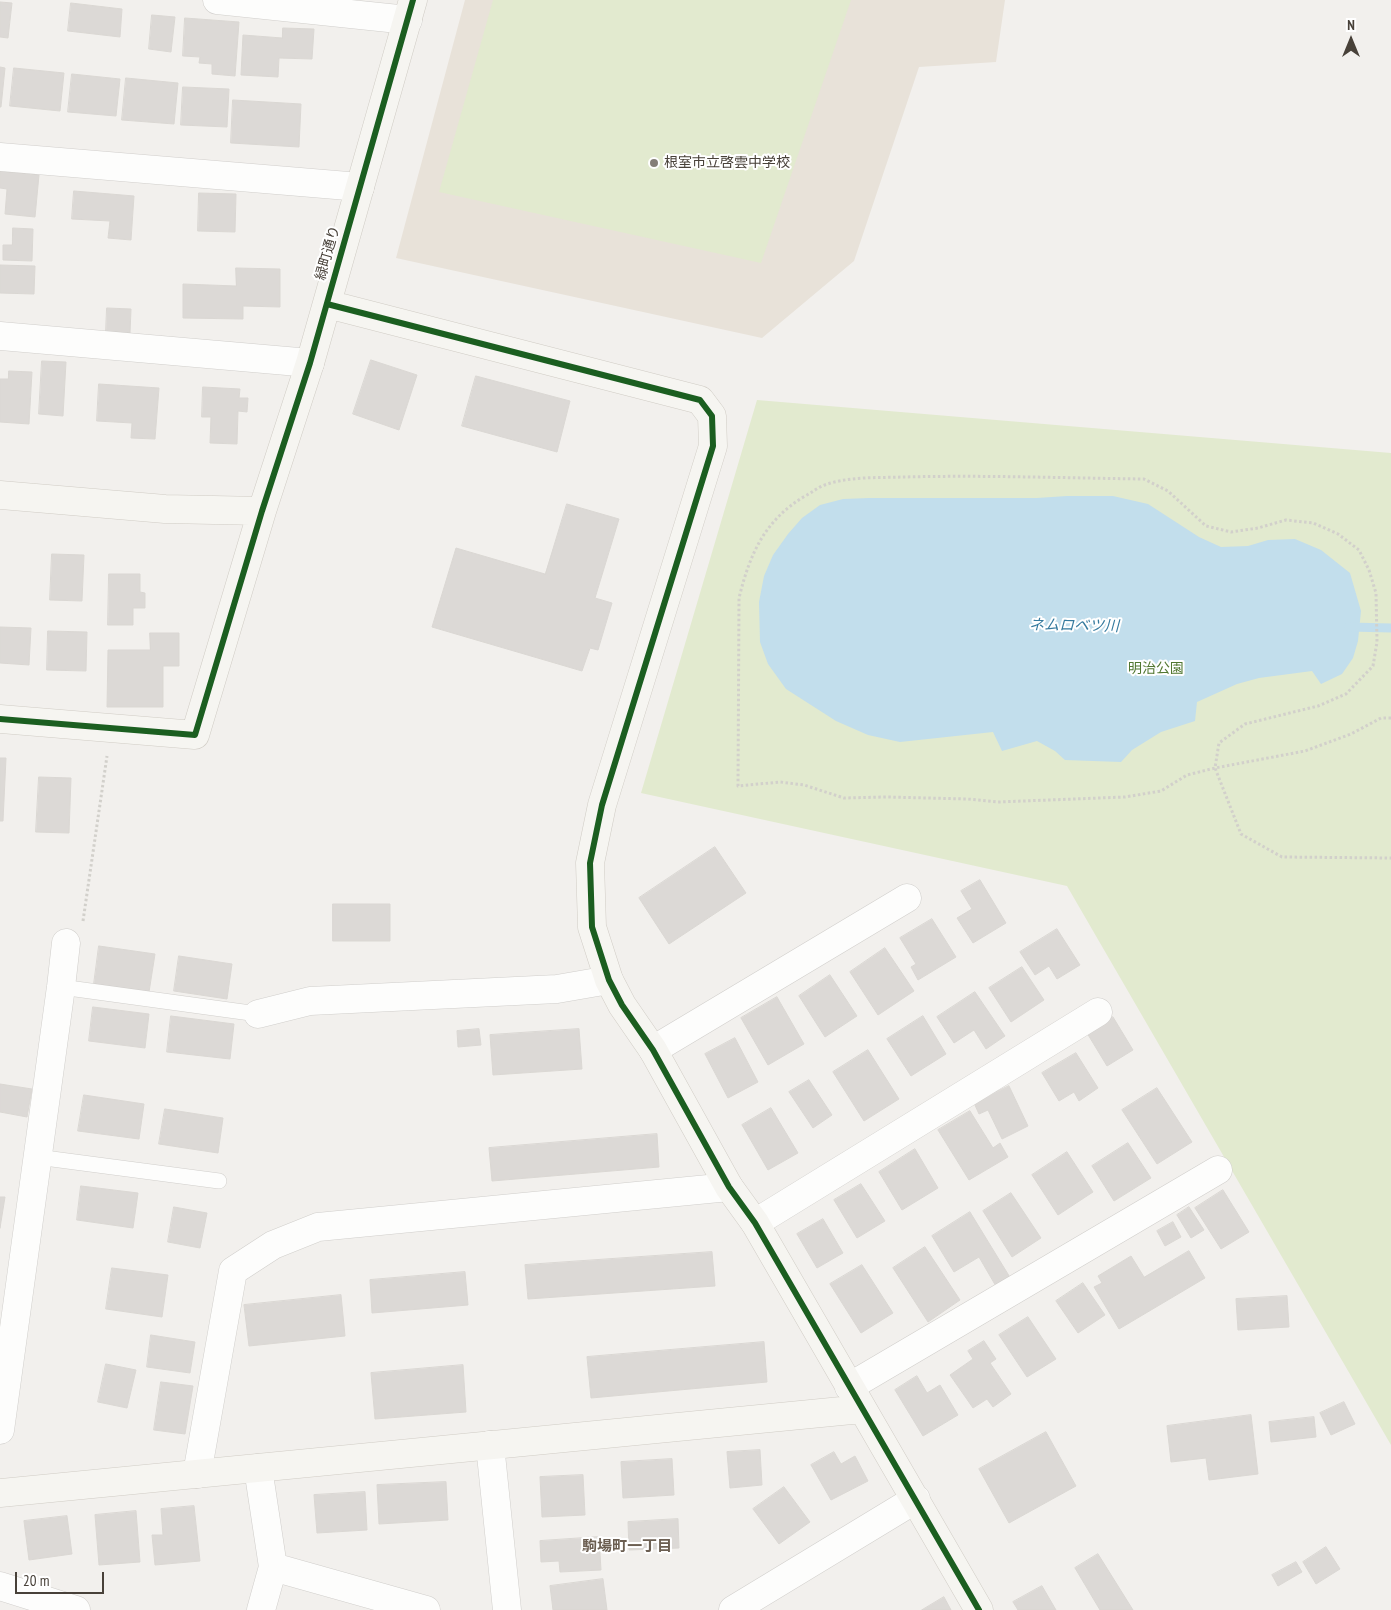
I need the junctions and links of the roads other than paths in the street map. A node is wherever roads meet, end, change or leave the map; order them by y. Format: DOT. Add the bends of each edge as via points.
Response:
graph roads {
  1 [pos="217,0"];
  2 [pos="410,10"];
  3 [pos="0,157"];
  4 [pos="360,187"];
  5 [pos="327,304"];
  6 [pos="0,336"];
  7 [pos="310,364"];
  8 [pos="0,495"];
  9 [pos="262,511"];
  10 [pos="0,719"];
  11 [pos="907,898"];
  12 [pos="74,933"];
  13 [pos="609,980"];
  14 [pos="61,987"];
  15 [pos="1098,1012"];
  16 [pos="258,1014"];
  17 [pos="653,1050"];
  18 [pos="37,1157"];
  19 [pos="1218,1170"];
  20 [pos="219,1181"];
  21 [pos="728,1187"];
  22 [pos="755,1223"];
  23 [pos="855,1398"];
  24 [pos="0,1430"];
  25 [pos="490,1445"];
  26 [pos="258,1468"];
  27 [pos="197,1474"];
  28 [pos="0,1493"];
  29 [pos="916,1499"];
  30 [pos="272,1567"];
  31 [pos="0,1586"];
  32 [pos="76,1610"];
  33 [pos="262,1610"];
  34 [pos="426,1610"];
  35 [pos="507,1610"];
  36 [pos="733,1610"];
  37 [pos="979,1610"];
  1 -- 2 [label="street"];
  2 -- 4 [label="street, 緑町通り"];
  3 -- 4 [label="street"];
  4 -- 5 [label="street, 緑町通り"];
  5 -- 7 [label="street, 緑町通り"];
  5 -- 13 [label="street" via="700,400 712,416 713,446 602,805 590,863 592,927"];
  6 -- 7 [label="street"];
  7 -- 9 [label="street, 緑町通り"];
  8 -- 9 [label="street" via="165,509"];
  9 -- 10 [label="street, 緑町通り" via="195,736"];
  11 -- 17 [label="street"];
  12 -- 14 [label="street"];
  13 -- 16 [label="street" via="557,989 310,1001"];
  13 -- 17 [label="street"];
  14 -- 16 [label="lane"];
  14 -- 18 [label="street"];
  15 -- 22 [label="street"];
  17 -- 21 [label="street"];
  18 -- 20 [label="lane"];
  18 -- 24 [label="street"];
  19 -- 23 [label="street"];
  21 -- 22 [label="street"];
  21 -- 27 [label="street" via="318,1227 273,1245 233,1272"];
  22 -- 23 [label="street"];
  23 -- 25 [label="street"];
  23 -- 29 [label="street"];
  25 -- 26 [label="street"];
  25 -- 35 [label="street"];
  26 -- 27 [label="street"];
  26 -- 30 [label="street"];
  27 -- 28 [label="street"];
  29 -- 36 [label="street"];
  29 -- 37 [label="street"];
  30 -- 33 [label="street"];
  30 -- 34 [label="street"];
  31 -- 32 [label="street"];
}
